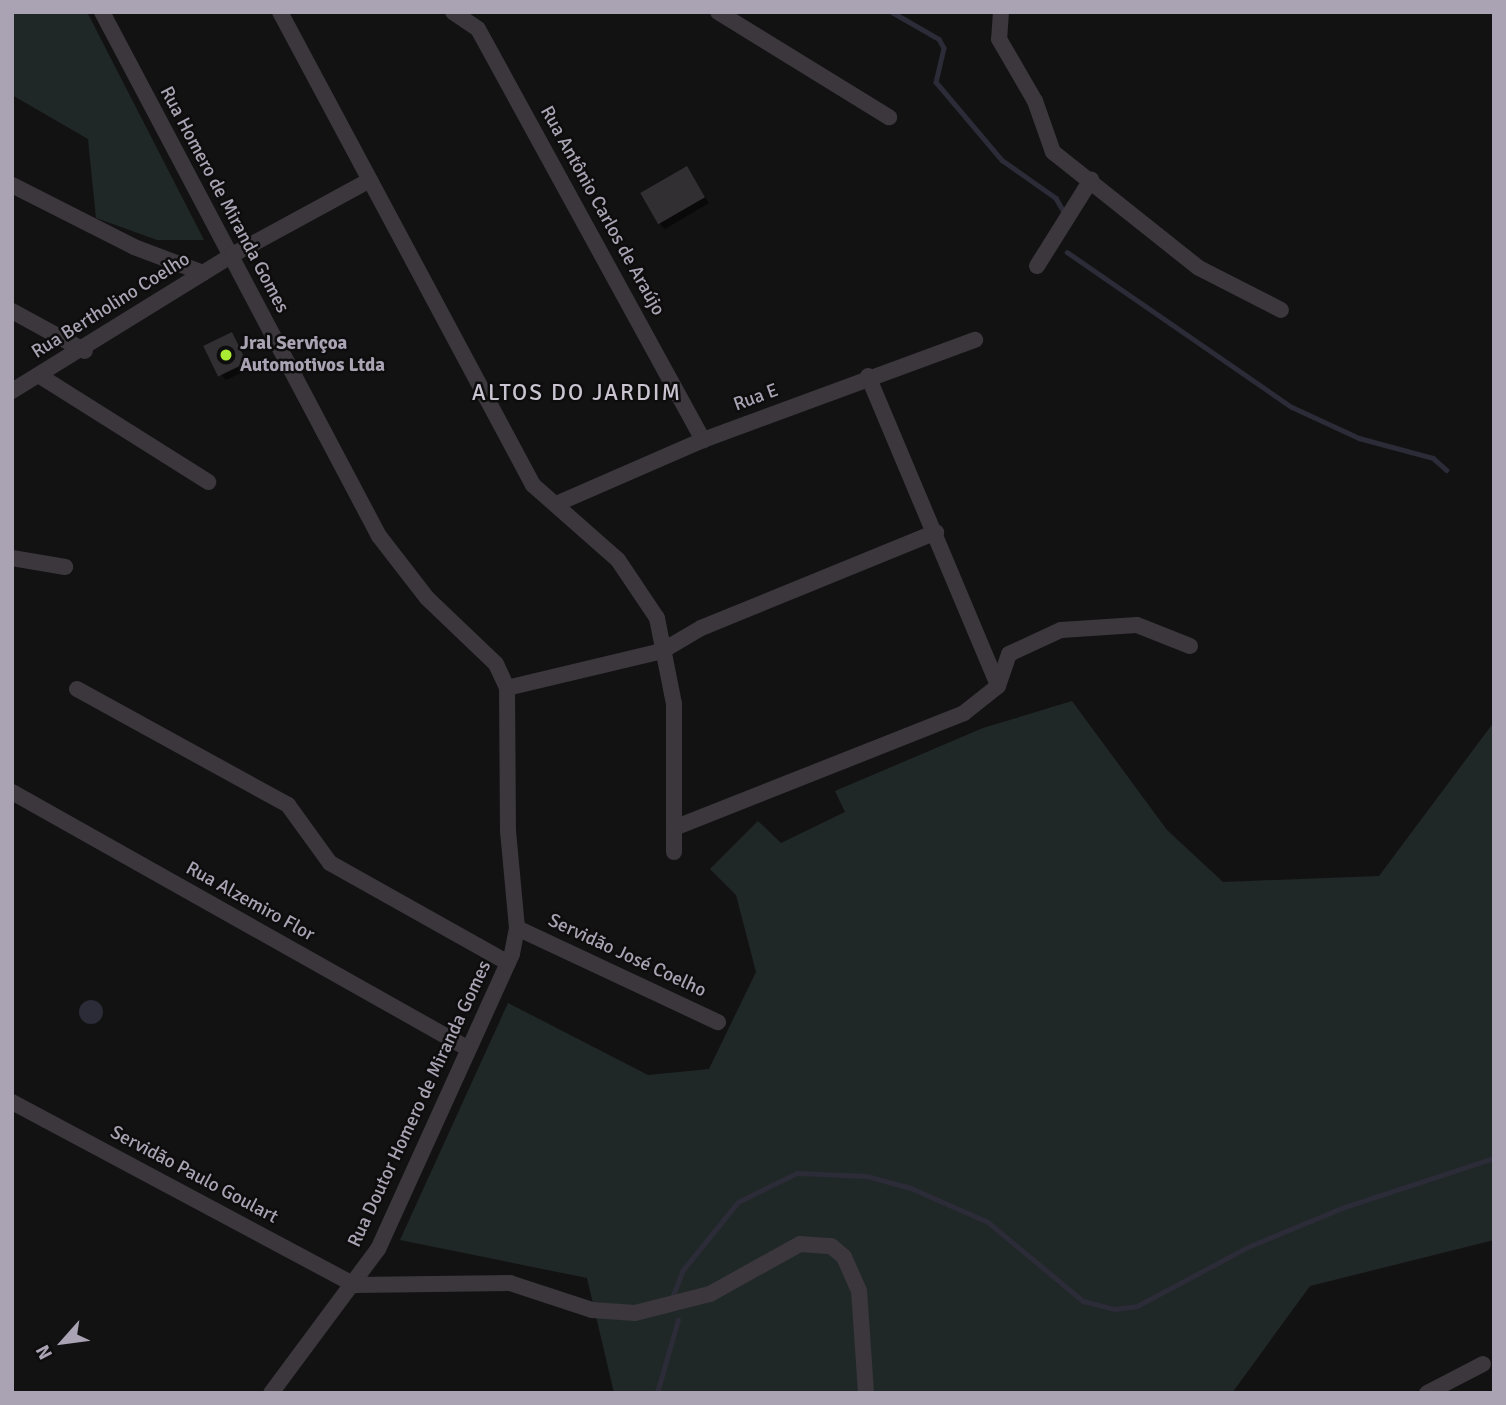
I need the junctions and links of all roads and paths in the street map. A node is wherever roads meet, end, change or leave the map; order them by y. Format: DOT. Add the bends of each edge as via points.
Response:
graph roads {
  1 [pos="102,12"];
  2 [pos="279,12"];
  3 [pos="453,12"];
  4 [pos="718,12"];
  5 [pos="1001,12"];
  6 [pos="889,117"];
  7 [pos="370,180"];
  8 [pos="1091,180"];
  9 [pos="12,185"];
  10 [pos="232,255"];
  11 [pos="1037,266"];
  12 [pos="203,273"];
  13 [pos="1282,310"];
  14 [pos="12,311"];
  15 [pos="975,340"];
  16 [pos="85,351"];
  17 [pos="40,376"];
  18 [pos="868,376"];
  19 [pos="12,391"];
  20 [pos="703,440"];
  21 [pos="208,482"];
  22 [pos="556,504"];
  23 [pos="936,532"];
  24 [pos="12,558"];
  25 [pos="65,567"];
  26 [pos="1190,646"];
  27 [pos="662,651"];
  28 [pos="998,685"];
  29 [pos="507,688"];
  30 [pos="77,689"];
  31 [pos="12,792"];
  32 [pos="674,828"];
  33 [pos="674,852"];
  34 [pos="517,928"];
  35 [pos="508,963"];
  36 [pos="718,1022"];
  37 [pos="467,1048"];
  38 [pos="12,1102"];
  39 [pos="355,1285"];
  40 [pos="1483,1364"];
  41 [pos="271,1393"];
  42 [pos="866,1393"];
  43 [pos="1427,1393"];
  1 -- 10 [label="street, Rua Homero de Miranda Gomes"];
  2 -- 7 [label="street"];
  3 -- 20 [label="street, Rua Antônio Carlos de Araújo" via="478,29"];
  4 -- 6 [label="street"];
  5 -- 8 [label="street" via="999,39 1035,101 1046,143"];
  7 -- 10 [label="street, Rua Bertholino Coelho"];
  7 -- 22 [label="street" via="520,464"];
  8 -- 11 [label="street"];
  8 -- 13 [label="street" via="1199,268"];
  9 -- 12 [label="street" via="134,247"];
  10 -- 12 [label="street, Rua Bertholino Coelho"];
  10 -- 29 [label="street, Rua Homero de Miranda Gomes" via="379,536 427,598 496,664"];
  12 -- 16 [label="street, Rua Bertholino Coelho"];
  14 -- 16 [label="street"];
  15 -- 18 [label="street, Rua E"];
  16 -- 17 [label="street, Rua Bertholino Coelho"];
  17 -- 19 [label="street, Rua Bertholino Coelho"];
  17 -- 21 [label="street"];
  18 -- 20 [label="street, Rua E"];
  18 -- 23 [label="street"];
  20 -- 22 [label="street, Rua E"];
  22 -- 27 [label="street" via="636,582 657,618"];
  23 -- 27 [label="street" via="701,628"];
  23 -- 28 [label="street"];
  24 -- 25 [label="street"];
  26 -- 28 [label="street" via="1138,625 1061,630 1009,654"];
  27 -- 29 [label="street"];
  27 -- 32 [label="street" via="674,704"];
  28 -- 32 [label="street" via="964,713"];
  29 -- 34 [label="street, Rua Homero de Miranda Gomes" via="508,831"];
  30 -- 35 [label="street" via="288,805 335,867"];
  31 -- 37 [label="street, Rua Alzemiro Flor"];
  32 -- 33 [label="street"];
  34 -- 35 [label="street, Rua Doutor Homero de Miranda Gomes"];
  34 -- 36 [label="street, Servidão José Coelho"];
  35 -- 37 [label="street, Rua Doutor Homero de Miranda Gomes"];
  37 -- 39 [label="street, Rua Doutor Homero de Miranda Gomes" via="420,1161"];
  38 -- 39 [label="street, Servidão Paulo Goulart"];
  39 -- 41 [label="street, Rua Doutor Homero de Miranda Gomes"];
  39 -- 42 [label="street" via="510,1283 592,1310 635,1313 698,1298 788,1249 815,1243 844,1257 859,1290"];
  40 -- 43 [label="street"];
}
